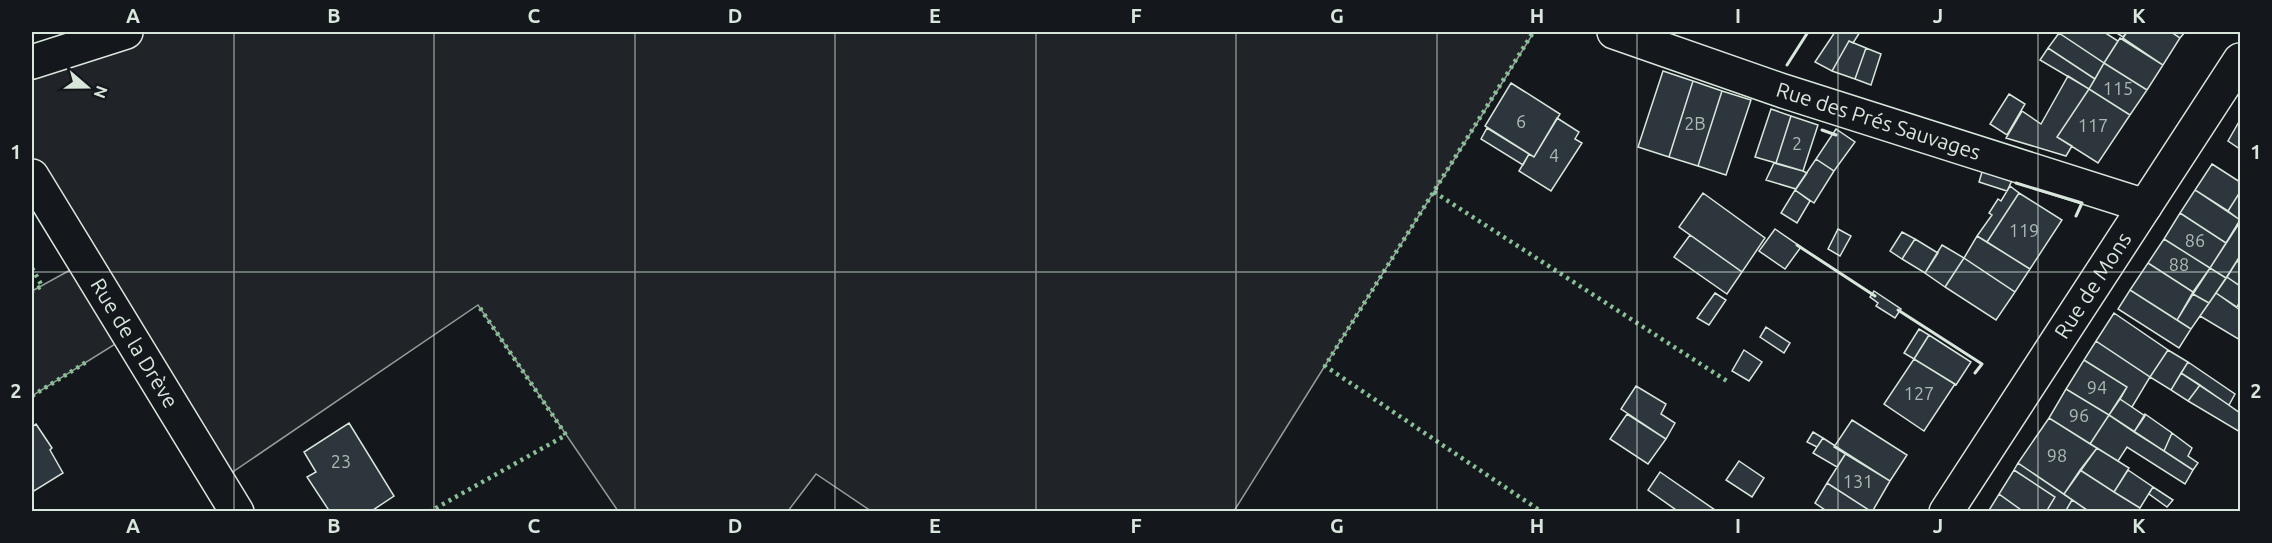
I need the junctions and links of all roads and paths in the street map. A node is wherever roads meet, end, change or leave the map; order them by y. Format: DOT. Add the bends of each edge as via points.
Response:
graph roads {
  1 [pos="126,32"];
  2 [pos="1614,32"];
  3 [pos="2241,60"];
  4 [pos="32,62"];
  5 [pos="32,176"];
  6 [pos="2145,206"];
  7 [pos="237,512"];
  8 [pos="1946,512"];
  1 -- 4 [label="street"];
  2 -- 6 [label="street, Rue des Prés Sauvages" via="1783,91"];
  3 -- 6 [label="street, Rue de Mons"];
  5 -- 7 [label="street, Rue de la Drève"];
  6 -- 8 [label="street, Rue de Mons"];
}
